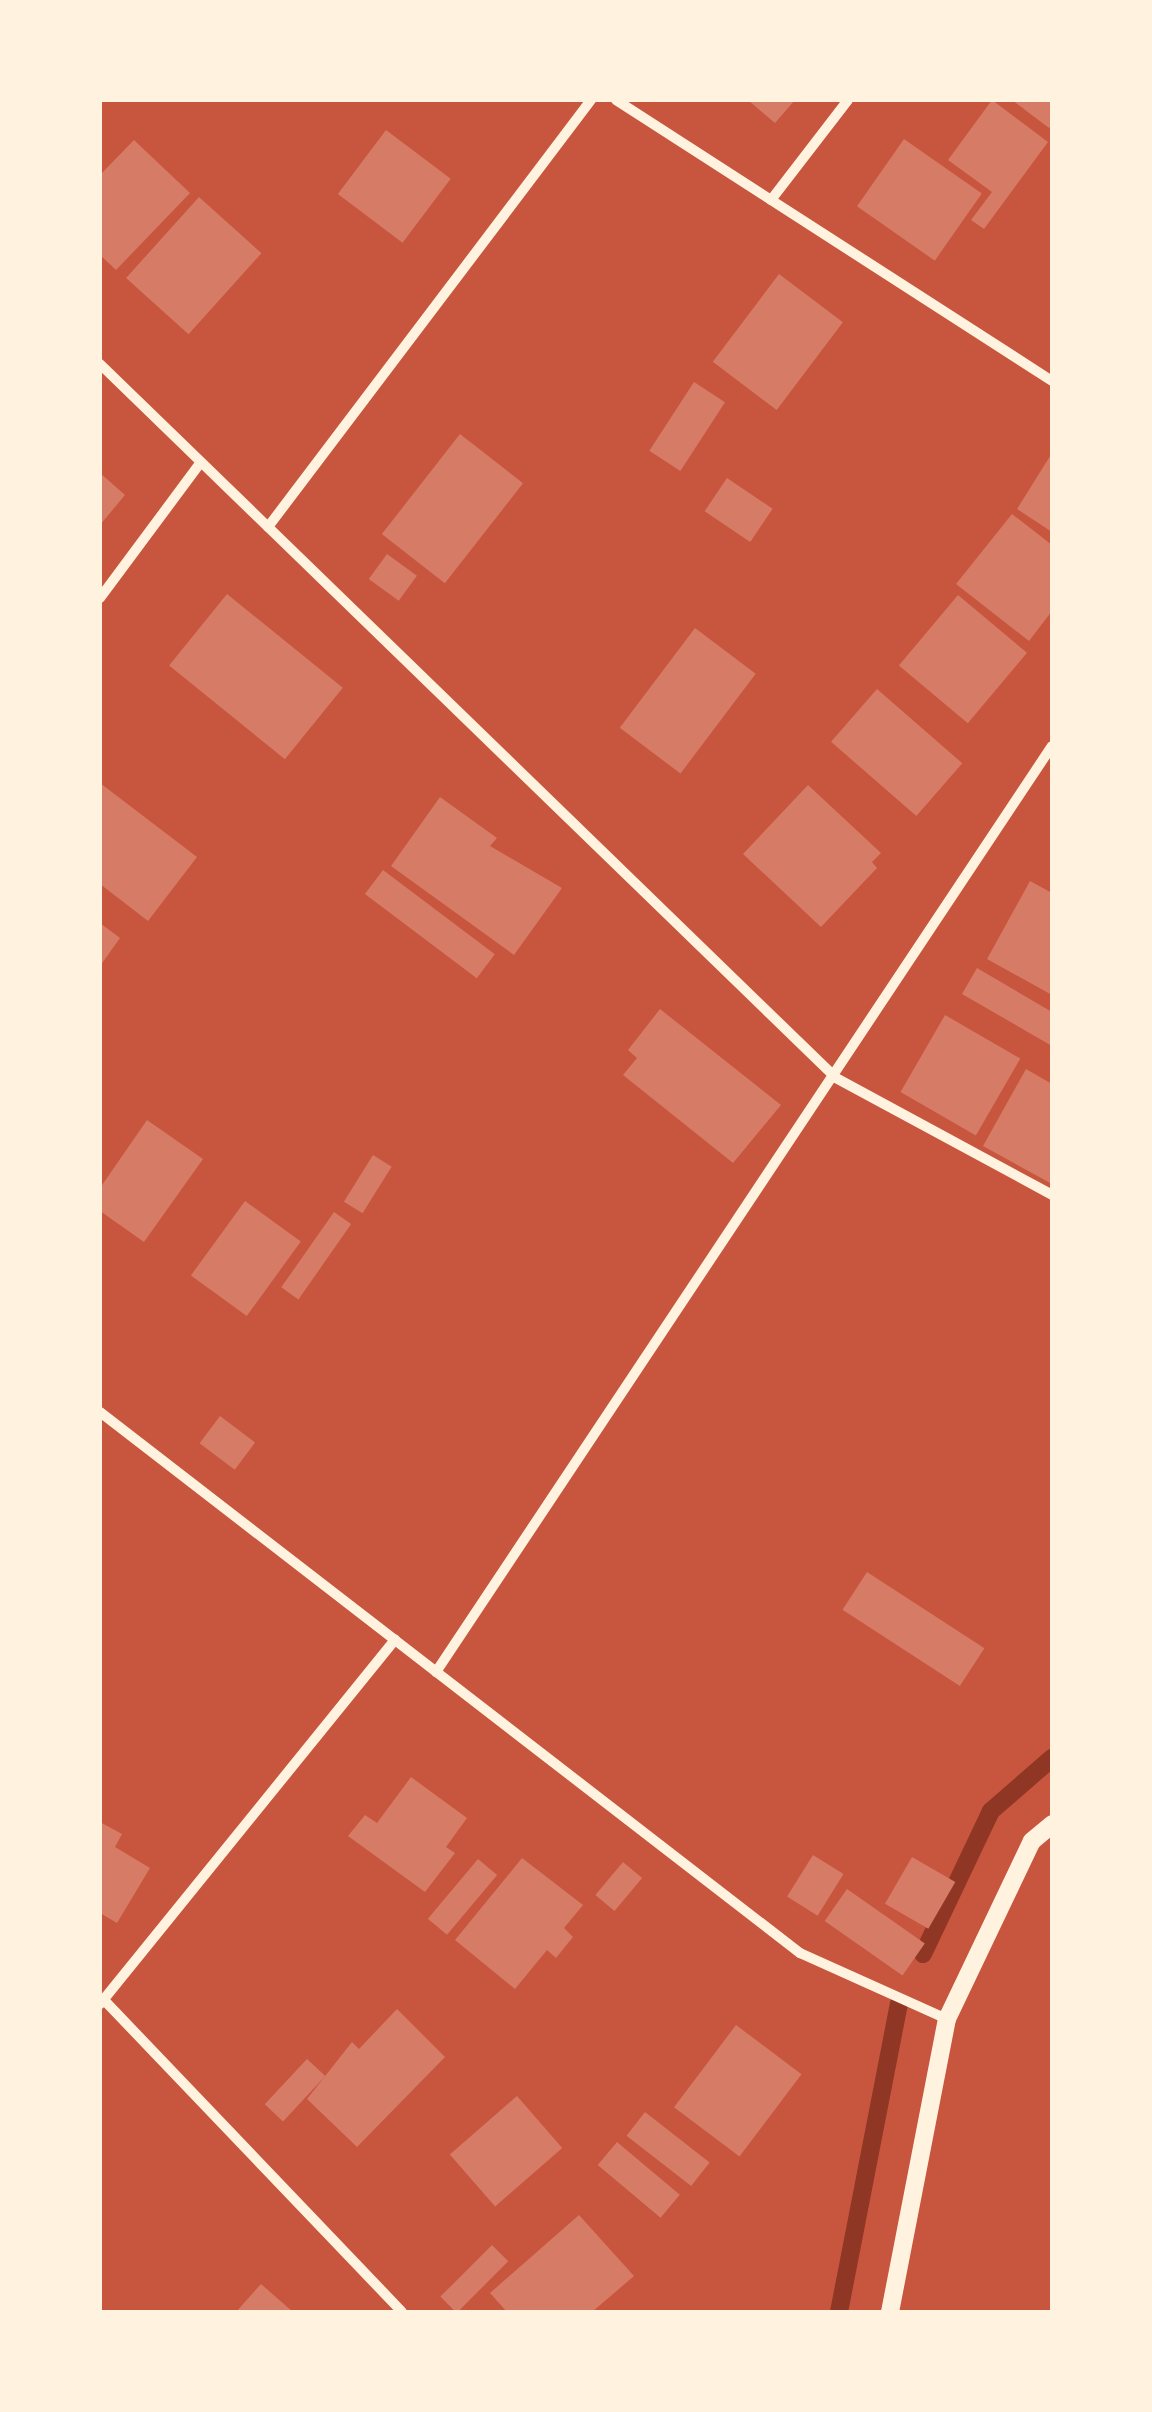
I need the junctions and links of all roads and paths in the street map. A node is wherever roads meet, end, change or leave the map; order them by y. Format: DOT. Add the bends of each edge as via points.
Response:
graph roads {
  1 [pos="591,100"];
  2 [pos="616,100"];
  3 [pos="848,100"];
  4 [pos="771,200"];
  5 [pos="100,364"];
  6 [pos="1052,380"];
  7 [pos="201,462"];
  8 [pos="268,526"];
  9 [pos="100,598"];
  10 [pos="1052,746"];
  11 [pos="836,1078"];
  12 [pos="1052,1195"];
  13 [pos="100,1412"];
  14 [pos="395,1640"];
  15 [pos="436,1672"];
  16 [pos="1052,1824"];
  17 [pos="102,2002"];
  18 [pos="947,2019"];
  19 [pos="402,2312"];
  20 [pos="890,2312"];
  1 -- 8 [label="street"];
  2 -- 4 [label="street"];
  3 -- 4 [label="street"];
  4 -- 6 [label="street"];
  5 -- 7 [label="street"];
  7 -- 8 [label="street"];
  7 -- 9 [label="street"];
  8 -- 11 [label="street"];
  10 -- 11 [label="street"];
  11 -- 12 [label="street"];
  11 -- 15 [label="street"];
  13 -- 14 [label="street"];
  14 -- 15 [label="street"];
  14 -- 17 [label="street"];
  15 -- 18 [label="street" via="800,1953"];
  16 -- 18 [label="street" via="1032,1841"];
  17 -- 19 [label="street"];
  18 -- 20 [label="street"];
}
